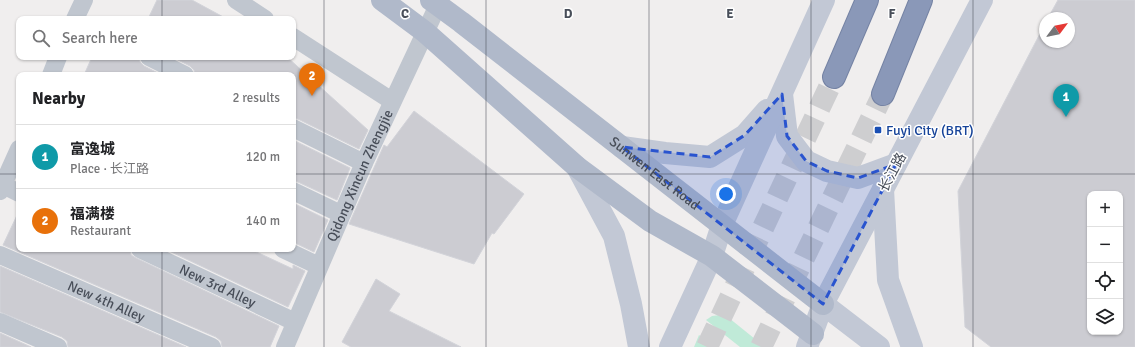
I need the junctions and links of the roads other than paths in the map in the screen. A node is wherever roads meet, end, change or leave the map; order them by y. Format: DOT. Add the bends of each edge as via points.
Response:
graph roads {
  1 [pos="84,0"];
  2 [pos="236,0"];
  3 [pos="382,0"];
  4 [pos="824,0"];
  5 [pos="867,0"];
  6 [pos="921,0"];
  7 [pos="982,0"];
  8 [pos="434,3"];
  9 [pos="76,16"];
  10 [pos="260,16"];
  11 [pos="425,32"];
  12 [pos="296,39"];
  13 [pos="57,60"];
  14 [pos="155,60"];
  15 [pos="52,72"];
  16 [pos="180,72"];
  17 [pos="834,77"];
  18 [pos="782,94"];
  19 [pos="883,94"];
  20 [pos="392,101"];
  21 [pos="296,129"];
  22 [pos="622,147"];
  23 [pos="16,156"];
  24 [pos="364,163"];
  25 [pos="896,164"];
  26 [pos="577,167"];
  27 [pos="1,188"];
  28 [pos="883,188"];
  29 [pos="16,192"];
  30 [pos="296,192"];
  31 [pos="341,214"];
  32 [pos="722,225"];
  33 [pos="146,252"];
  34 [pos="289,252"];
  35 [pos="0,255"];
  36 [pos="712,256"];
  37 [pos="319,266"];
  38 [pos="823,304"];
  39 [pos="0,322"];
  40 [pos="295,322"];
  41 [pos="816,343"];
  42 [pos="58,347"];
  43 [pos="212,347"];
  44 [pos="284,347"];
  45 [pos="639,347"];
  46 [pos="670,347"];
  47 [pos="879,347"];
  48 [pos="912,347"];
  1 -- 9 [label="street"];
  2 -- 10 [label="street"];
  3 -- 11 [label="main road"];
  4 -- 18 [label="main road"];
  5 -- 17 [label="highway"];
  6 -- 19 [label="highway"];
  7 -- 25 [label="main road, 长江路"];
  8 -- 11 [label="street, Qidong Xincun Zhengjie"];
  8 -- 22 [label="main road, Sunwen East Road"];
  11 -- 20 [label="street, Qidong Xincun Zhengjie"];
  11 -- 26 [label="main road"];
  12 -- 20 [label="street"];
  13 -- 15 [label="street"];
  14 -- 16 [label="street"];
  18 -- 22 [label="main road" via="745,135 710,157"];
  18 -- 25 [label="main road" via="787,136 806,161 828,171 858,178"];
  18 -- 32 [label="main road"];
  20 -- 24 [label="street, Qidong Xincun Zhengjie"];
  21 -- 24 [label="street"];
  22 -- 32 [label="main road, Sunwen East Road"];
  23 -- 27 [label="street"];
  24 -- 31 [label="street, Qidong Xincun Zhengjie"];
  25 -- 28 [label="main road, 长江路"];
  26 -- 36 [label="main road" via="650,221"];
  26 -- 45 [label="main road" via="614,236"];
  27 -- 29 [label="street"];
  28 -- 38 [label="main road, 长江路"];
  28 -- 48 [label="main road" via="888,280"];
  30 -- 31 [label="street"];
  31 -- 37 [label="street, Qidong Xincun Zhengjie"];
  32 -- 36 [label="main road"];
  32 -- 38 [label="main road, Sunwen East Road"];
  33 -- 40 [label="street, New 3rd Alley"];
  34 -- 37 [label="street"];
  35 -- 43 [label="street, New 4th Alley"];
  36 -- 41 [label="main road"];
  36 -- 46 [label="main road"];
  37 -- 40 [label="street, Qidong Xincun Zhengjie"];
  38 -- 41 [label="main road, 长江路"];
  38 -- 47 [label="main road, Sunwen East Road"];
  39 -- 42 [label="street"];
  40 -- 44 [label="street, Qidong Xincun Zhengjie"];
}
